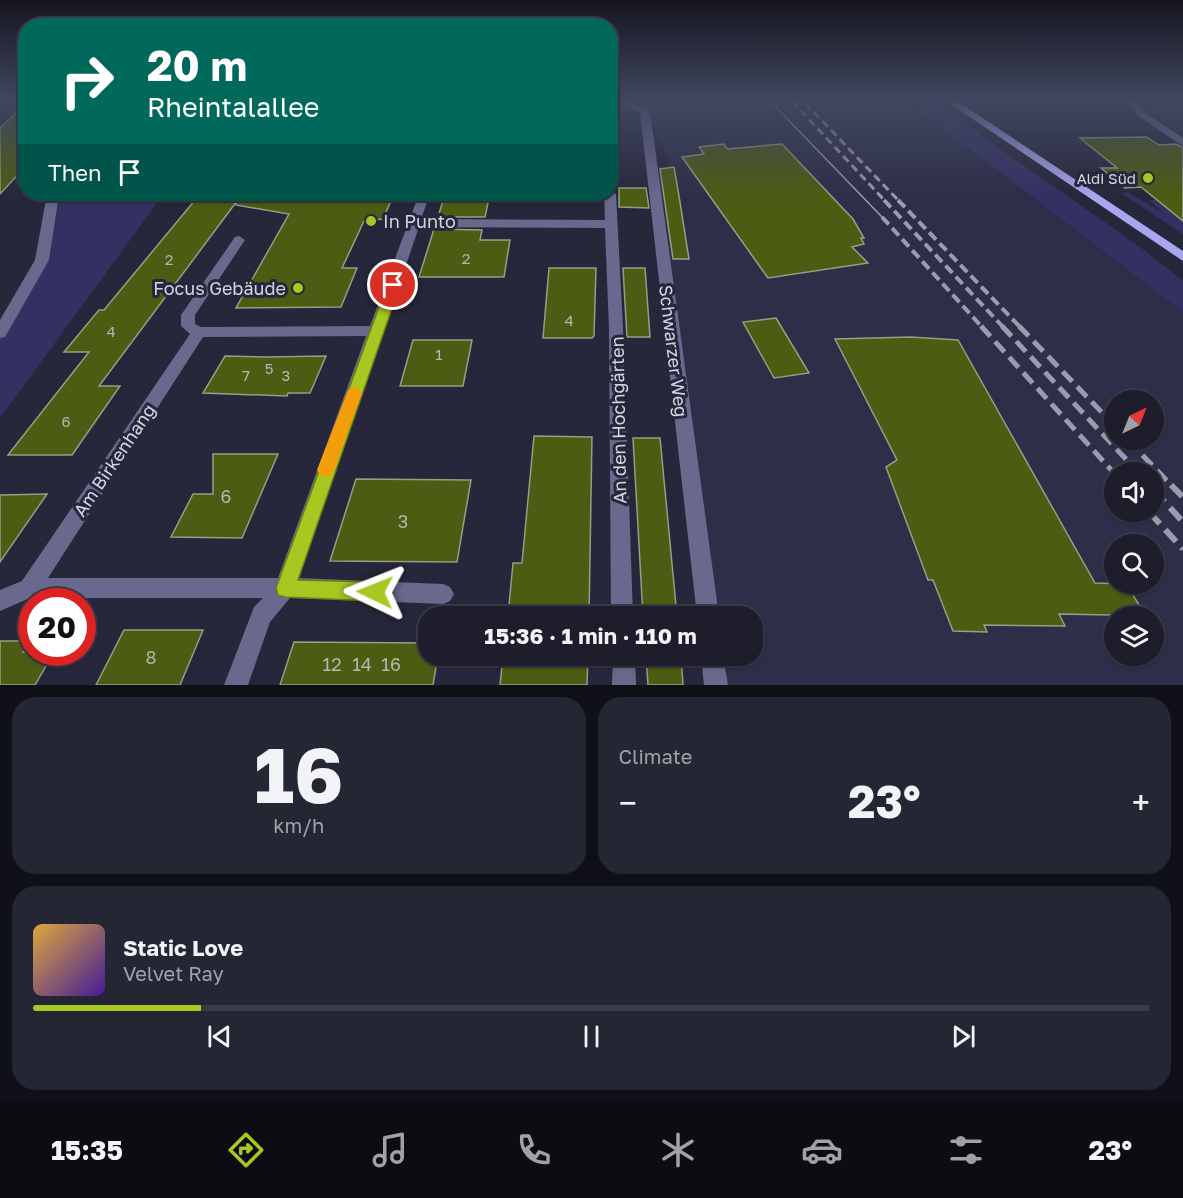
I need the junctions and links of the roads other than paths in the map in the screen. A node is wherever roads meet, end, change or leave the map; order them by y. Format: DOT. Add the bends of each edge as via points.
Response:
graph roads {
  1 [pos="648,133"];
  2 [pos="999,133"];
  3 [pos="1167,133"];
  4 [pos="1183,143"];
  5 [pos="51,201"];
  6 [pos="422,201"];
  7 [pos="610,201"];
  8 [pos="415,222"];
  9 [pos="611,224"];
  10 [pos="239,240"];
  11 [pos="1183,257"];
  12 [pos="376,331"];
  13 [pos="199,332"];
  14 [pos="0,333"];
  15 [pos="29,588"];
  16 [pos="96,588"];
  17 [pos="285,588"];
  18 [pos="18,593"];
  19 [pos="442,594"];
  20 [pos="0,601"];
  21 [pos="622,606"];
  22 [pos="707,606"];
  23 [pos="624,666"];
  24 [pos="713,666"];
  25 [pos="236,685"];
  26 [pos="624,685"];
  27 [pos="716,685"];
  1 -- 22 [label="street, Schwarzer Weg"];
  2 -- 11 [label="main road"];
  3 -- 4 [label="street"];
  5 -- 14 [label="street" via="42,260"];
  6 -- 8 [label="street"];
  7 -- 9 [label="street, An den Hochgärten"];
  8 -- 9 [label="street"];
  8 -- 12 [label="street"];
  9 -- 21 [label="street, An den Hochgärten"];
  10 -- 13 [label="street" via="188,315 188,326"];
  12 -- 13 [label="street"];
  12 -- 17 [label="street"];
  13 -- 15 [label="street, Am Birkenhang"];
  16 -- 17 [label="street"];
  17 -- 19 [label="street"];
  17 -- 25 [label="street" via="262,615"];
  18 -- 20 [label="street"];
  23 -- 26 [label="street"];
  24 -- 27 [label="street"];
}
